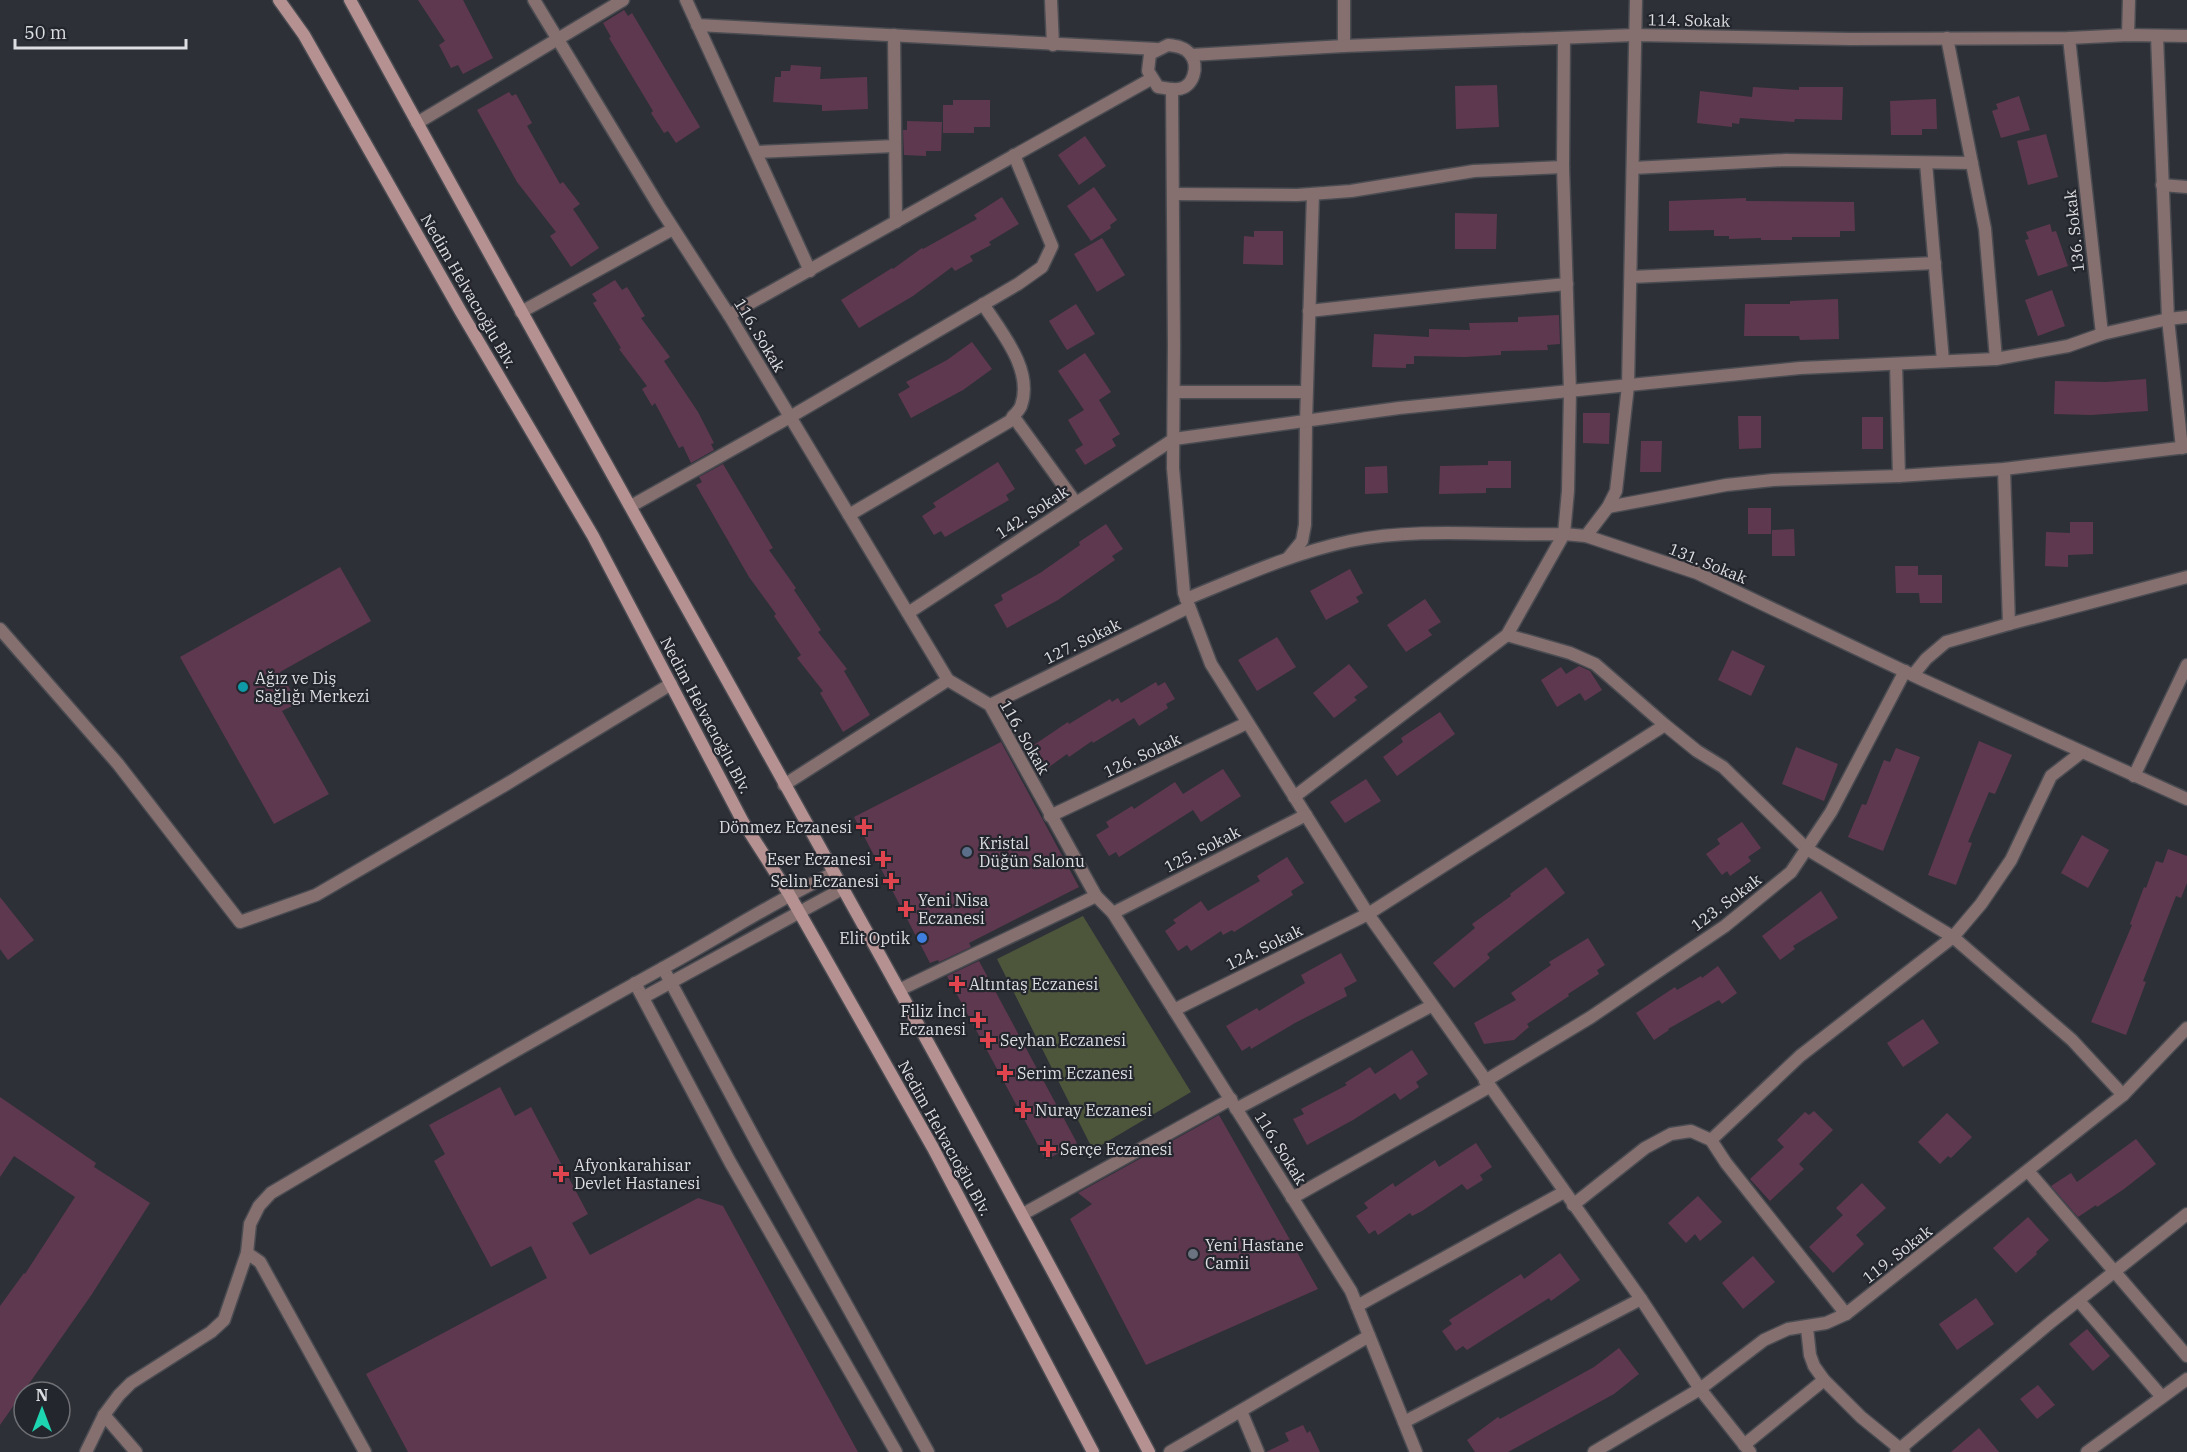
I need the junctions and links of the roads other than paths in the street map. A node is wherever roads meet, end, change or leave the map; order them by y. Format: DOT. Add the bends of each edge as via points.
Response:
graph roads {
  1 [pos="279,0"];
  2 [pos="350,0"];
  3 [pos="534,0"];
  4 [pos="623,0"];
  5 [pos="686,0"];
  6 [pos="1051,0"];
  7 [pos="1344,0"];
  8 [pos="1636,0"];
  9 [pos="2129,0"];
  10 [pos="697,25"];
  11 [pos="894,35"];
  12 [pos="1635,35"];
  13 [pos="2128,35"];
  14 [pos="2157,36"];
  15 [pos="2187,36"];
  16 [pos="556,38"];
  17 [pos="1564,38"];
  18 [pos="1947,38"];
  19 [pos="2069,38"];
  20 [pos="1053,45"];
  21 [pos="1344,46"];
  22 [pos="1157,49"];
  23 [pos="1191,55"];
  24 [pos="1151,79"];
  25 [pos="1172,89"];
  26 [pos="417,123"];
  27 [pos="895,146"];
  28 [pos="756,152"];
  29 [pos="1014,155"];
  30 [pos="1926,163"];
  31 [pos="1972,164"];
  32 [pos="1563,166"];
  33 [pos="1633,168"];
  34 [pos="2162,185"];
  35 [pos="2187,187"];
  36 [pos="1173,194"];
  37 [pos="1313,194"];
  38 [pos="896,222"];
  39 [pos="673,229"];
  40 [pos="1935,263"];
  41 [pos="810,272"];
  42 [pos="1631,277"];
  43 [pos="1567,284"];
  44 [pos="983,304"];
  45 [pos="1309,311"];
  46 [pos="521,312"];
  47 [pos="729,315"];
  48 [pos="2187,317"];
  49 [pos="2168,319"];
  50 [pos="2102,334"];
  51 [pos="1996,359"];
  52 [pos="1943,361"];
  53 [pos="1896,364"];
  54 [pos="1628,386"];
  55 [pos="1174,392"];
  56 [pos="1306,392"];
  57 [pos="1570,392"];
  58 [pos="1013,416"];
  59 [pos="790,417"];
  60 [pos="1306,422"];
  61 [pos="1174,439"];
  62 [pos="2184,448"];
  63 [pos="2004,469"];
  64 [pos="1899,476"];
  65 [pos="1076,503"];
  66 [pos="631,506"];
  67 [pos="1608,507"];
  68 [pos="849,515"];
  69 [pos="1564,534"];
  70 [pos="1586,536"];
  71 [pos="1288,558"];
  72 [pos="2187,577"];
  73 [pos="1188,603"];
  74 [pos="908,613"];
  75 [pos="2009,624"];
  76 [pos="0,629"];
  77 [pos="1507,635"];
  78 [pos="2187,665"];
  79 [pos="1909,673"];
  80 [pos="948,680"];
  81 [pos="671,684"];
  82 [pos="990,705"];
  83 [pos="1247,723"];
  84 [pos="1665,725"];
  85 [pos="2082,752"];
  86 [pos="2134,776"];
  87 [pos="784,785"];
  88 [pos="1294,797"];
  89 [pos="2187,800"];
  90 [pos="1306,815"];
  91 [pos="1050,816"];
  92 [pos="1807,849"];
  93 [pos="834,873"];
  94 [pos="842,889"];
  95 [pos="789,894"];
  96 [pos="1096,896"];
  97 [pos="799,911"];
  98 [pos="1113,913"];
  99 [pos="1368,914"];
  100 [pos="1953,937"];
  101 [pos="663,968"];
  102 [pos="670,982"];
  103 [pos="635,983"];
  104 [pos="899,990"];
  105 [pos="644,997"];
  106 [pos="1431,1006"];
  107 [pos="1174,1010"];
  108 [pos="2187,1028"];
  109 [pos="1487,1084"];
  110 [pos="2123,1095"];
  111 [pos="1234,1104"];
  112 [pos="1711,1140"];
  113 [pos="2028,1171"];
  114 [pos="1564,1192"];
  115 [pos="1292,1198"];
  116 [pos="1573,1204"];
  117 [pos="1023,1214"];
  118 [pos="2187,1214"];
  119 [pos="247,1253"];
  120 [pos="2114,1272"];
  121 [pos="1641,1299"];
  122 [pos="2079,1301"];
  123 [pos="1357,1306"];
  124 [pos="1846,1314"];
  125 [pos="1807,1328"];
  126 [pos="1369,1336"];
  127 [pos="2187,1356"];
  128 [pos="2187,1379"];
  129 [pos="1824,1380"];
  130 [pos="1700,1389"];
  131 [pos="2162,1397"];
  132 [pos="1241,1411"];
  133 [pos="104,1415"];
  134 [pos="1404,1422"];
  135 [pos="1747,1448"];
  136 [pos="1900,1451"];
  137 [pos="86,1452"];
  138 [pos="136,1452"];
  139 [pos="365,1452"];
  140 [pos="896,1452"];
  141 [pos="928,1452"];
  142 [pos="1093,1452"];
  143 [pos="1149,1452"];
  144 [pos="1170,1452"];
  145 [pos="1258,1452"];
  146 [pos="1416,1452"];
  147 [pos="1594,1452"];
  148 [pos="2087,1452"];
  1 -- 81 [label="main road, Nedim Helvacıoğlu Blv." via="304,35 592,536"];
  2 -- 26 [label="main road, Nedim Helvacıoğlu Blv."];
  3 -- 16 [label="street, 116. Sokak"];
  4 -- 16 [label="street"];
  5 -- 10 [label="street"];
  6 -- 20 [label="street"];
  7 -- 21 [label="street"];
  8 -- 12 [label="street"];
  9 -- 13 [label="street"];
  10 -- 11 [label="street"];
  10 -- 28 [label="street"];
  11 -- 20 [label="street"];
  11 -- 27 [label="street"];
  12 -- 17 [label="street, 114. Sokak"];
  12 -- 18 [label="street, 114. Sokak"];
  12 -- 33 [label="street"];
  13 -- 14 [label="street, 114. Sokak"];
  13 -- 19 [label="street, 114. Sokak"];
  14 -- 15 [label="street, 114. Sokak"];
  14 -- 34 [label="street"];
  16 -- 26 [label="street"];
  16 -- 39 [label="street, 116. Sokak"];
  17 -- 21 [label="street, 114. Sokak"];
  17 -- 32 [label="street"];
  18 -- 19 [label="street, 114. Sokak"];
  18 -- 31 [label="street"];
  19 -- 50 [label="street, 136. Sokak"];
  20 -- 22 [label="street"];
  21 -- 23 [label="street, 114. Sokak"];
  22 -- 23 [label="street" via="1168,45 1181,47"];
  22 -- 24 [label="street" via="1150,54 1148,63"];
  23 -- 25 [label="street" via="1194,77 1179,90"];
  24 -- 25 [label="street" via="1158,87"];
  24 -- 29 [label="street"];
  25 -- 36 [label="street"];
  26 -- 46 [label="main road, Nedim Helvacıoğlu Blv."];
  27 -- 28 [label="street"];
  27 -- 38 [label="street"];
  28 -- 41 [label="street"];
  29 -- 38 [label="street"];
  29 -- 44 [label="street" via="1052,246 1042,267"];
  30 -- 31 [label="street"];
  30 -- 33 [label="street" via="1786,160"];
  30 -- 40 [label="street"];
  31 -- 51 [label="street" via="1988,255"];
  32 -- 37 [label="street" via="1474,171"];
  32 -- 43 [label="street"];
  33 -- 42 [label="street"];
  34 -- 35 [label="street"];
  34 -- 49 [label="street"];
  36 -- 37 [label="street"];
  36 -- 55 [label="street"];
  37 -- 45 [label="street"];
  38 -- 41 [label="street"];
  39 -- 46 [label="street"];
  39 -- 47 [label="street, 116. Sokak"];
  40 -- 42 [label="street"];
  40 -- 52 [label="street"];
  41 -- 47 [label="street"];
  42 -- 54 [label="street"];
  43 -- 45 [label="street"];
  43 -- 57 [label="street"];
  44 -- 58 [label="street" via="1015,353 1024,380 1021,406"];
  44 -- 59 [label="street"];
  45 -- 56 [label="street"];
  46 -- 66 [label="main road, Nedim Helvacıoğlu Blv."];
  47 -- 59 [label="street, 116. Sokak"];
  48 -- 49 [label="street"];
  49 -- 50 [label="street"];
  49 -- 62 [label="street"];
  50 -- 51 [label="street" via="2068,346"];
  51 -- 52 [label="street"];
  52 -- 53 [label="street"];
  53 -- 54 [label="street"];
  53 -- 64 [label="street"];
  54 -- 57 [label="street"];
  54 -- 67 [label="street" via="1616,491"];
  55 -- 56 [label="street"];
  55 -- 61 [label="street"];
  56 -- 60 [label="street"];
  57 -- 60 [label="street" via="1399,408"];
  57 -- 69 [label="street"];
  58 -- 65 [label="street"];
  58 -- 68 [label="street"];
  59 -- 66 [label="street"];
  59 -- 68 [label="street, 116. Sokak"];
  60 -- 61 [label="street"];
  60 -- 71 [label="street" via="1305,525 1302,541"];
  61 -- 65 [label="street, 142. Sokak"];
  61 -- 73 [label="street" via="1173,468"];
  62 -- 63 [label="street"];
  63 -- 64 [label="street"];
  63 -- 75 [label="street"];
  64 -- 67 [label="street" via="1726,485"];
  65 -- 74 [label="street, 142. Sokak"];
  66 -- 87 [label="main road, Nedim Helvacıoğlu Blv."];
  67 -- 70 [label="street"];
  68 -- 74 [label="street, 116. Sokak"];
  69 -- 70 [label="street, 131. Sokak"];
  69 -- 71 [label="street, 131. Sokak" via="1423,533 1351,541"];
  69 -- 77 [label="street"];
  70 -- 79 [label="street, 131. Sokak" via="1696,573"];
  71 -- 73 [label="street, 131. Sokak"];
  72 -- 75 [label="street, 123. Sokak"];
  73 -- 82 [label="street, 127. Sokak"];
  73 -- 83 [label="street" via="1211,664"];
  74 -- 80 [label="street, 116. Sokak"];
  75 -- 79 [label="street, 123. Sokak" via="1946,642"];
  76 -- 81 [label="street" via="118,764 240,922 316,895"];
  77 -- 84 [label="street" via="1595,664"];
  77 -- 88 [label="street"];
  78 -- 86 [label="street"];
  79 -- 85 [label="street, 131. Sokak"];
  79 -- 92 [label="street, 123. Sokak"];
  80 -- 82 [label="street, 116. Sokak"];
  80 -- 87 [label="street"];
  81 -- 95 [label="main road, Nedim Helvacıoğlu Blv." via="744,822"];
  82 -- 91 [label="street, 116. Sokak"];
  83 -- 88 [label="street"];
  83 -- 91 [label="street, 126. Sokak"];
  84 -- 92 [label="street" via="1723,767"];
  84 -- 99 [label="street, 124. Sokak"];
  85 -- 86 [label="street, 131. Sokak"];
  85 -- 100 [label="street" via="2051,776 2011,860"];
  86 -- 89 [label="street, 131. Sokak"];
  87 -- 93 [label="main road, Nedim Helvacıoğlu Blv."];
  88 -- 90 [label="street"];
  90 -- 98 [label="street, 125. Sokak"];
  90 -- 99 [label="street"];
  91 -- 96 [label="street, 116. Sokak"];
  92 -- 100 [label="street"];
  92 -- 109 [label="street, 123. Sokak" via="1791,872 1725,926"];
  93 -- 94 [label="main road, Nedim Helvacıoğlu Blv."];
  93 -- 95 [label="street"];
  94 -- 97 [label="street"];
  94 -- 104 [label="main road, Nedim Helvacıoğlu Blv."];
  95 -- 97 [label="main road, Nedim Helvacıoğlu Blv."];
  95 -- 101 [label="street"];
  96 -- 98 [label="street, 116. Sokak"];
  96 -- 104 [label="street"];
  97 -- 102 [label="street"];
  97 -- 142 [label="main road, Nedim Helvacıoğlu Blv." via="933,1148"];
  98 -- 107 [label="street, 116. Sokak"];
  99 -- 106 [label="street"];
  99 -- 107 [label="street, 124. Sokak"];
  100 -- 110 [label="street" via="2072,1040"];
  100 -- 112 [label="street" via="1800,1056"];
  101 -- 102 [label="street"];
  101 -- 103 [label="street"];
  102 -- 105 [label="street"];
  102 -- 141 [label="street"];
  103 -- 105 [label="street"];
  103 -- 119 [label="street" via="271,1193 250,1224"];
  104 -- 117 [label="main road, Nedim Helvacıoğlu Blv."];
  105 -- 140 [label="street" via="730,1162"];
  106 -- 109 [label="street"];
  106 -- 111 [label="street"];
  107 -- 111 [label="street, 116. Sokak"];
  108 -- 110 [label="street, 119. Sokak"];
  109 -- 114 [label="street"];
  109 -- 115 [label="street, 123. Sokak"];
  110 -- 113 [label="street, 119. Sokak"];
  111 -- 115 [label="street, 116. Sokak"];
  111 -- 117 [label="street"];
  112 -- 116 [label="street" via="1691,1131 1671,1134 1645,1148"];
  112 -- 124 [label="street"];
  113 -- 120 [label="street"];
  113 -- 124 [label="street, 119. Sokak"];
  114 -- 116 [label="street"];
  114 -- 123 [label="street"];
  115 -- 123 [label="street, 116. Sokak"];
  116 -- 121 [label="street"];
  117 -- 143 [label="main road, Nedim Helvacıoğlu Blv."];
  118 -- 120 [label="street"];
  119 -- 133 [label="street" via="224,1320 131,1383"];
  119 -- 139 [label="street" via="260,1262"];
  120 -- 122 [label="street"];
  120 -- 127 [label="street"];
  121 -- 130 [label="street"];
  121 -- 134 [label="street"];
  122 -- 131 [label="street"];
  122 -- 136 [label="street"];
  123 -- 126 [label="street, 116. Sokak"];
  124 -- 125 [label="street, 119. Sokak"];
  125 -- 129 [label="street" via="1810,1355"];
  125 -- 130 [label="street, 119. Sokak" via="1788,1329 1764,1340"];
  126 -- 132 [label="street"];
  126 -- 134 [label="street, 116. Sokak"];
  128 -- 131 [label="street"];
  129 -- 135 [label="street"];
  129 -- 136 [label="street"];
  130 -- 135 [label="street"];
  130 -- 147 [label="street, 119. Sokak"];
  131 -- 148 [label="street"];
  132 -- 144 [label="street"];
  132 -- 145 [label="street"];
  133 -- 137 [label="street"];
  133 -- 138 [label="street"];
  134 -- 146 [label="street, 116. Sokak"];
}
